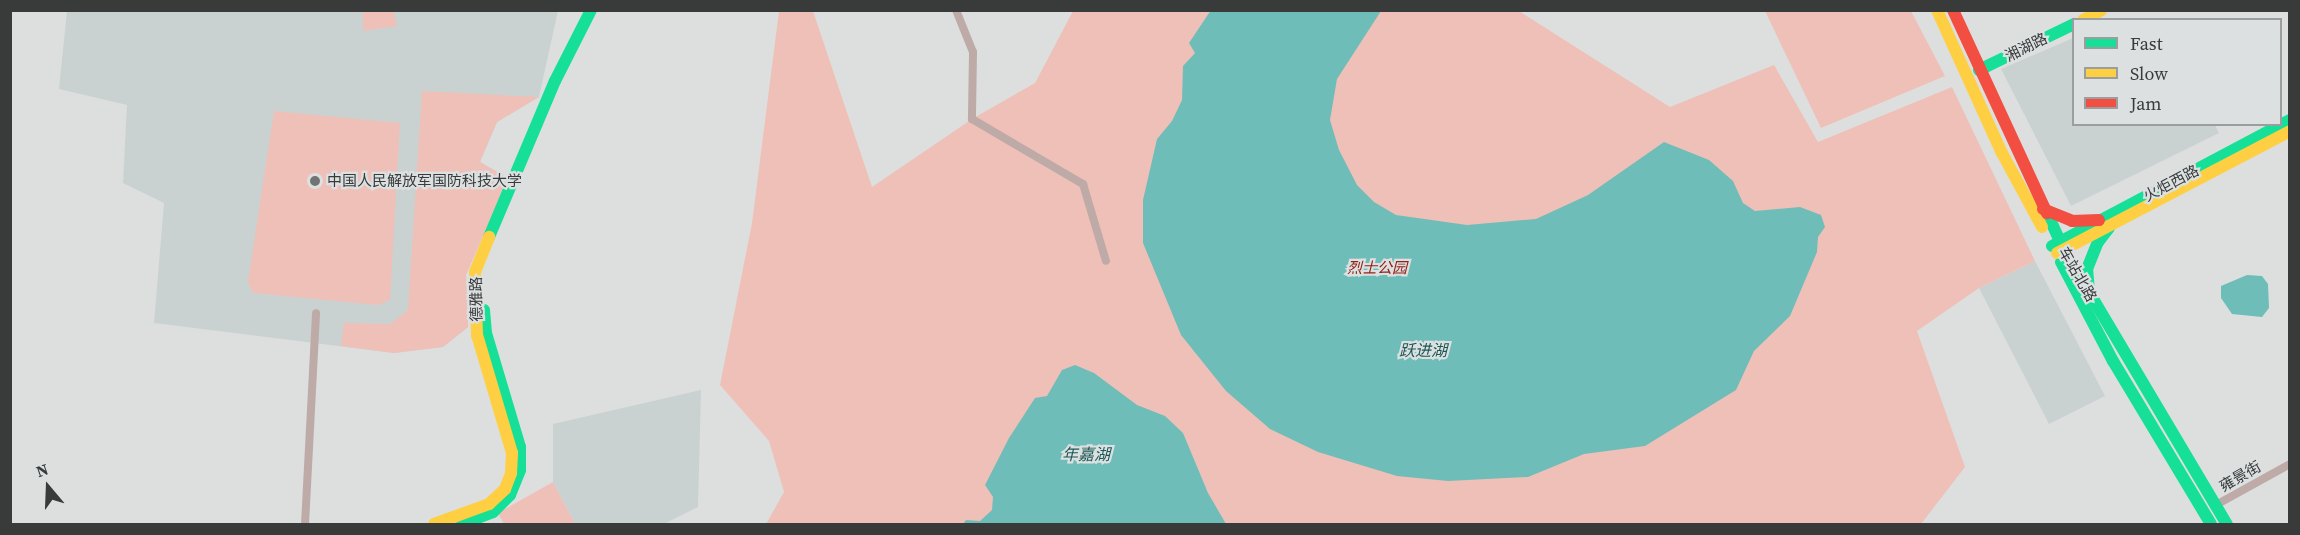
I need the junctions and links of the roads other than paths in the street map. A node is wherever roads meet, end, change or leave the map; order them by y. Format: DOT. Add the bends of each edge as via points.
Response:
graph roads {
  1 [pos="591,10"];
  2 [pos="597,10"];
  3 [pos="956,10"];
  4 [pos="1937,10"];
  5 [pos="1953,10"];
  6 [pos="2102,10"];
  7 [pos="2087,18"];
  8 [pos="2072,24"];
  9 [pos="1979,70"];
  10 [pos="2278,126"];
  11 [pos="2289,131"];
  12 [pos="2043,209"];
  13 [pos="2099,220"];
  14 [pos="2113,224"];
  15 [pos="2058,248"];
  16 [pos="1106,261"];
  17 [pos="2089,292"];
  18 [pos="316,313"];
  19 [pos="2289,464"];
  20 [pos="2217,505"];
  21 [pos="2204,512"];
  22 [pos="305,525"];
  23 [pos="434,525"];
  24 [pos="462,525"];
  25 [pos="2211,525"];
  26 [pos="2227,525"];
  1 -- 23 [label="street, 德雅路" via="555,81 475,272 477,335 512,453 511,472 505,489 489,504"];
  2 -- 24 [label="street, 德雅路" via="485,262 481,283 486,333 520,447 520,470 510,495 493,512"];
  3 -- 16 [label="street" via="973,52 972,119 1083,184"];
  4 -- 15 [label="street, 车站北路" via="2002,153"];
  5 -- 9 [label="street, 车站北路"];
  6 -- 7 [label="street"];
  8 -- 9 [label="street, 湘湖路"];
  9 -- 12 [label="street, 车站北路"];
  10 -- 13 [label="street, 火炬西路"];
  11 -- 14 [label="street, 火炬西路"];
  12 -- 13 [label="street" via="2072,221"];
  12 -- 15 [label="street, 车站北路"];
  13 -- 15 [label="street, 火炬西路"];
  14 -- 15 [label="street, 火炬西路"];
  14 -- 17 [label="street" via="2098,242 2087,269"];
  15 -- 17 [label="street, 车站北路"];
  15 -- 21 [label="street, 车站北路" via="2113,360"];
  17 -- 20 [label="street, 车站北路"];
  18 -- 22 [label="street"];
  19 -- 20 [label="street, 雍景街"];
  20 -- 21 [label="street, 雍景街"];
  20 -- 26 [label="street, 车站北路"];
  21 -- 25 [label="street, 车站北路"];
}
